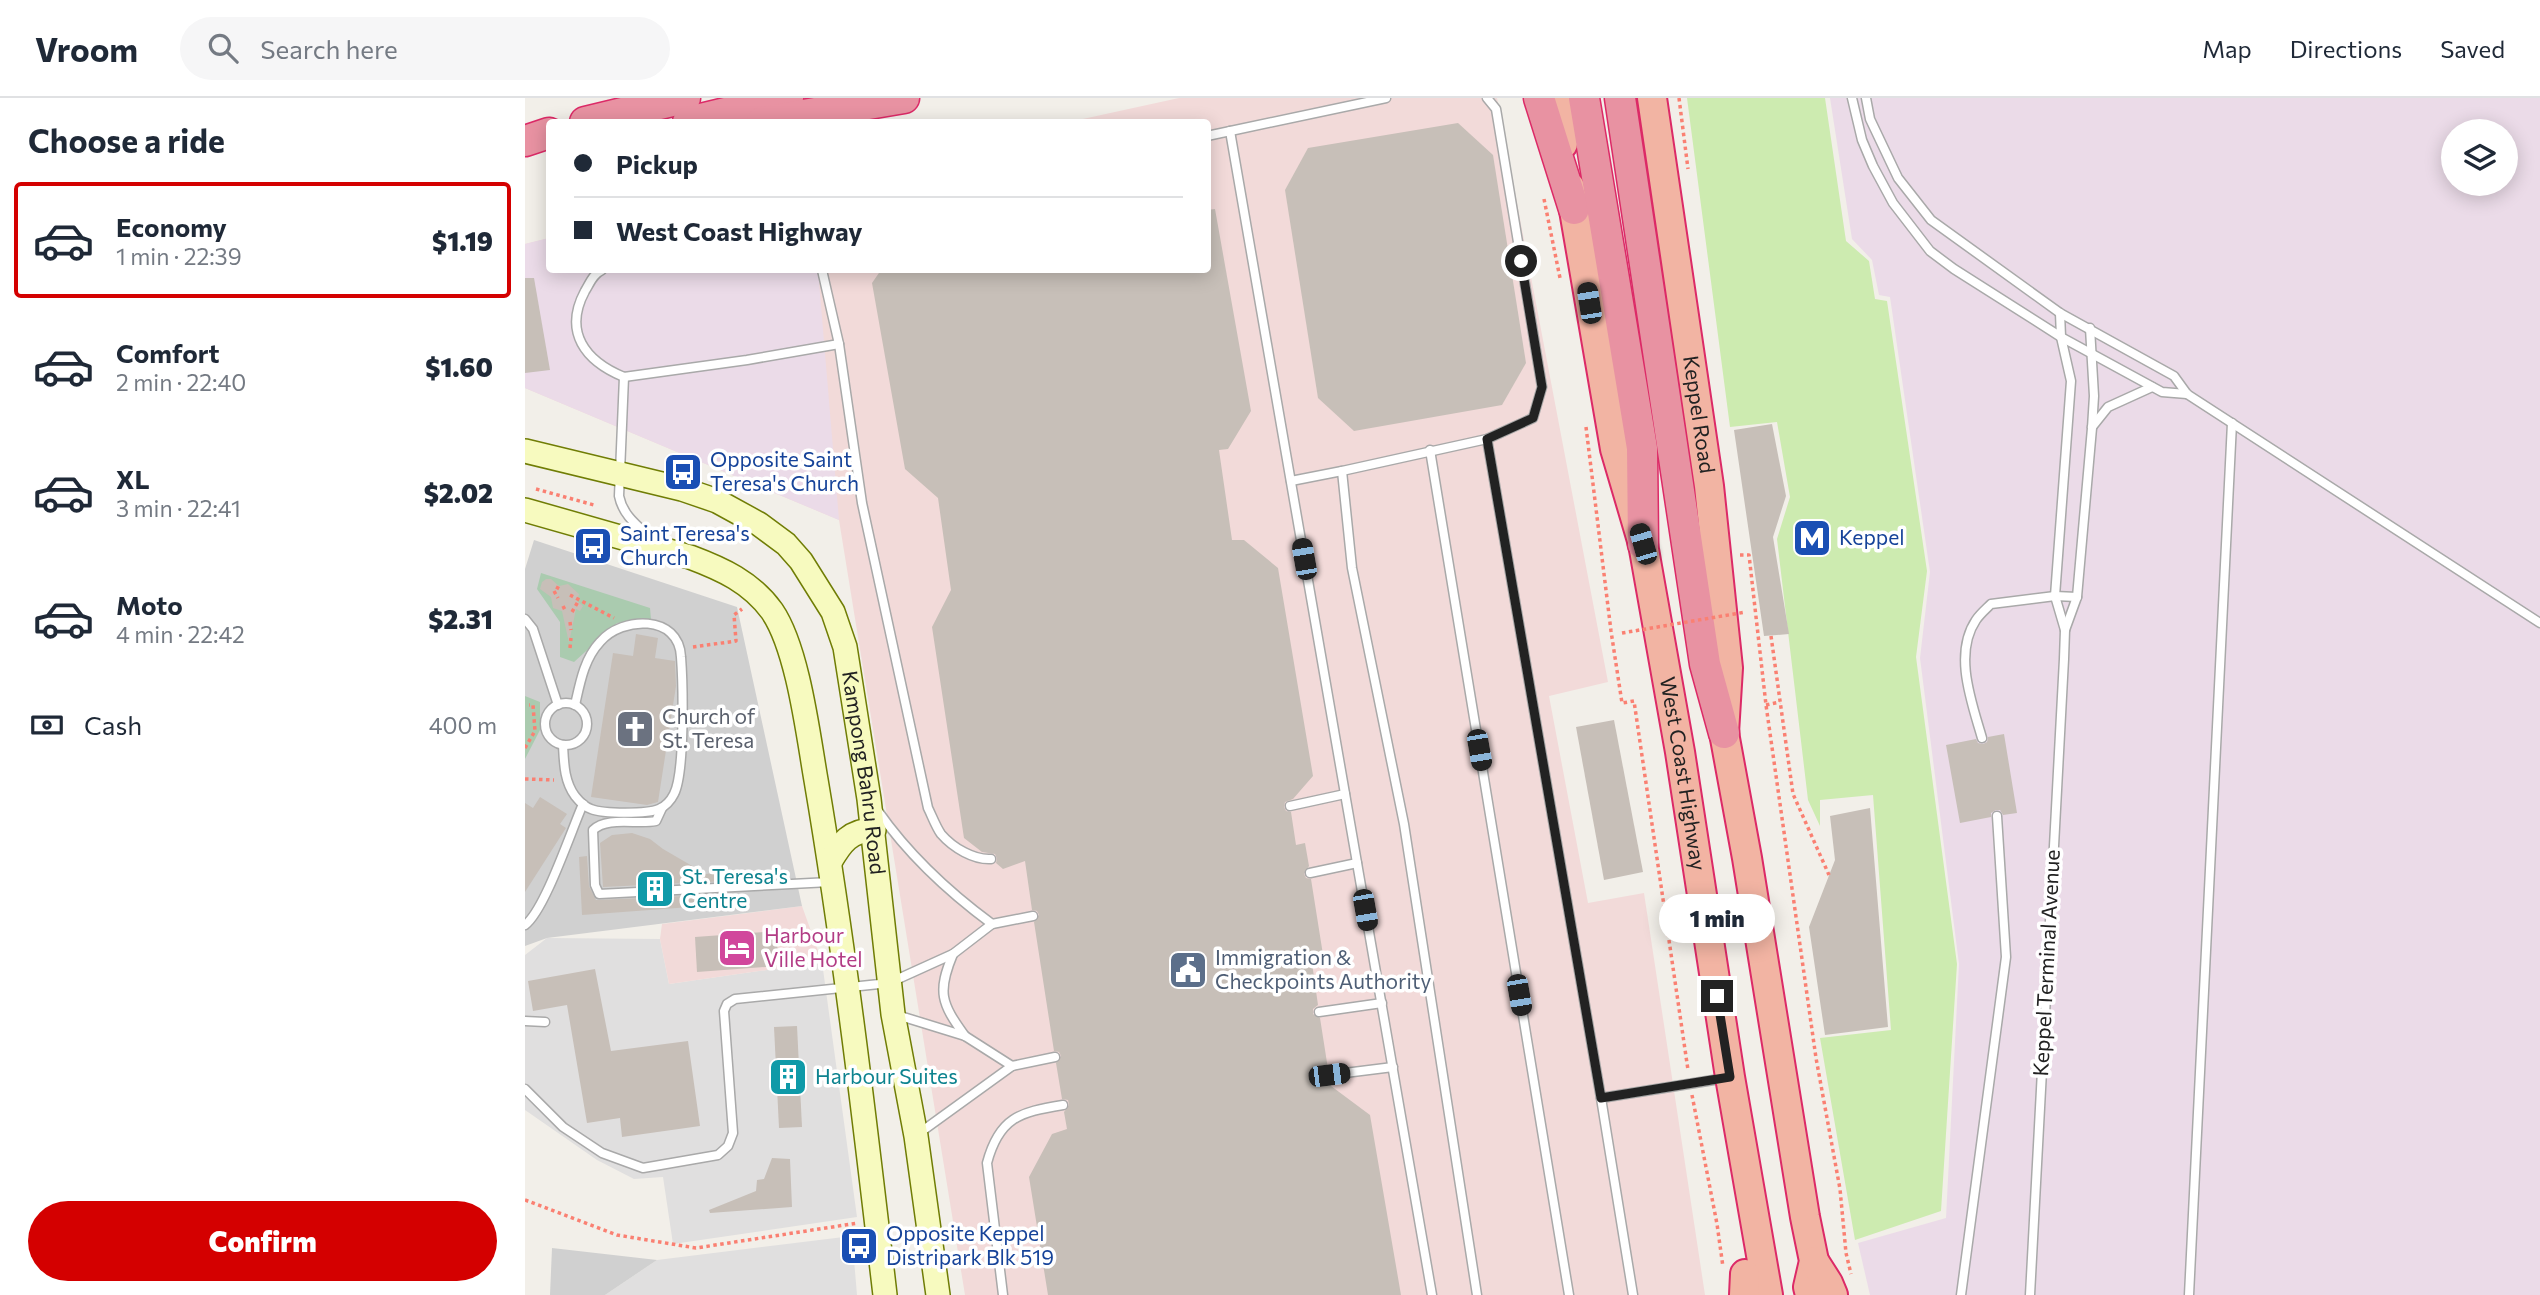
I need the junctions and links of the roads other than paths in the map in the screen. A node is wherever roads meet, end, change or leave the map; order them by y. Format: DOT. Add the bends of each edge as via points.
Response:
graph roads {
  1 [pos="685,98"];
  2 [pos="788,98"];
  3 [pos="904,98"];
  4 [pos="1386,98"];
  5 [pos="1487,98"];
  6 [pos="1539,98"];
  7 [pos="1556,98"];
  8 [pos="1584,98"];
  9 [pos="1620,98"];
  10 [pos="1652,98"];
  11 [pos="1852,98"];
  12 [pos="1866,98"];
  13 [pos="598,119"];
  14 [pos="700,119"];
  15 [pos="780,119"];
  16 [pos="1230,131"];
  17 [pos="546,134"];
  18 [pos="1211,135"];
  19 [pos="525,141"];
  20 [pos="546,154"];
  21 [pos="525,158"];
  22 [pos="1574,209"];
  23 [pos="596,273"];
  24 [pos="823,273"];
  25 [pos="2060,313"];
  26 [pos="2090,328"];
  27 [pos="2061,337"];
  28 [pos="839,344"];
  29 [pos="2093,355"];
  30 [pos="624,377"];
  31 [pos="2153,387"];
  32 [pos="2187,394"];
  33 [pos="2232,423"];
  34 [pos="2092,428"];
  35 [pos="1487,439"];
  36 [pos="1430,450"];
  37 [pos="525,451"];
  38 [pos="1342,471"];
  39 [pos="621,475"];
  40 [pos="1291,481"];
  41 [pos="525,510"];
  42 [pos="1643,544"];
  43 [pos="662,549"];
  44 [pos="2055,596"];
  45 [pos="2077,597"];
  46 [pos="525,619"];
  47 [pos="2540,623"];
  48 [pos="2065,630"];
  49 [pos="529,631"];
  50 [pos="558,705"];
  51 [pos="575,705"];
  52 [pos="1724,733"];
  53 [pos="1982,738"];
  54 [pos="563,745"];
  55 [pos="1345,794"];
  56 [pos="869,799"];
  57 [pos="583,804"];
  58 [pos="1290,806"];
  59 [pos="662,808"];
  60 [pos="1997,816"];
  61 [pos="874,830"];
  62 [pos="991,859"];
  63 [pos="1357,863"];
  64 [pos="831,872"];
  65 [pos="1310,873"];
  66 [pos="1034,916"];
  67 [pos="992,924"];
  68 [pos="525,925"];
  69 [pos="953,954"];
  70 [pos="889,983"];
  71 [pos="847,988"];
  72 [pos="1382,1003"];
  73 [pos="1319,1012"];
  74 [pos="893,1014"];
  75 [pos="525,1021"];
  76 [pos="545,1022"];
  77 [pos="965,1036"];
  78 [pos="1055,1057"];
  79 [pos="1011,1066"];
  80 [pos="1392,1067"];
  81 [pos="1329,1075"];
  82 [pos="1730,1077"];
  83 [pos="525,1089"];
  84 [pos="1601,1098"];
  85 [pos="1063,1105"];
  86 [pos="916,1136"];
  87 [pos="1814,1261"];
  88 [pos="1740,1284"];
  89 [pos="1843,1290"];
  90 [pos="885,1295"];
  91 [pos="938,1295"];
  92 [pos="1003,1295"];
  93 [pos="1432,1295"];
  94 [pos="1477,1295"];
  95 [pos="1569,1295"];
  96 [pos="1633,1295"];
  97 [pos="1768,1295"];
  98 [pos="1810,1295"];
  99 [pos="1961,1295"];
  100 [pos="2030,1295"];
  101 [pos="2189,1295"];
  1 -- 13 [label="highway"];
  2 -- 14 [label="highway"];
  3 -- 15 [label="highway"];
  4 -- 16 [label="lane"];
  5 -- 35 [label="lane" via="1496,109 1542,387 1533,418"];
  6 -- 22 [label="highway"];
  7 -- 22 [label="highway"];
  8 -- 42 [label="highway" via="1642,448"];
  9 -- 52 [label="highway" via="1705,664"];
  10 -- 52 [label="highway, Keppel Road" via="1711,500 1728,668"];
  11 -- 27 [label="lane" via="1873,166 1918,237 1954,269"];
  12 -- 25 [label="lane" via="1870,119 1898,178 1931,220"];
  16 -- 18 [label="lane"];
  16 -- 40 [label="lane"];
  17 -- 19 [label="highway"];
  20 -- 21 [label="highway"];
  22 -- 42 [label="highway" via="1615,449"];
  23 -- 30 [label="lane" via="579,303 576,333 591,358"];
  24 -- 28 [label="lane"];
  25 -- 26 [label="lane"];
  25 -- 27 [label="lane, Keppel Terminal Avenue"];
  26 -- 29 [label="lane, Keppel Terminal Avenue"];
  26 -- 32 [label="lane" via="2174,376"];
  27 -- 29 [label="lane"];
  27 -- 44 [label="lane, Keppel Terminal Avenue" via="2071,380"];
  28 -- 30 [label="lane"];
  28 -- 62 [label="lane" via="862,503 928,808 941,834 980,860"];
  29 -- 31 [label="lane"];
  29 -- 34 [label="lane, Keppel Terminal Avenue"];
  30 -- 39 [label="lane"];
  31 -- 32 [label="lane"];
  31 -- 34 [label="lane" via="2108,408"];
  32 -- 33 [label="lane"];
  33 -- 47 [label="lane"];
  33 -- 101 [label="lane"];
  34 -- 45 [label="lane, Keppel Terminal Avenue"];
  35 -- 36 [label="lane"];
  35 -- 84 [label="lane"];
  36 -- 38 [label="lane"];
  36 -- 95 [label="lane"];
  37 -- 39 [label="main road, Kampong Bahru Road"];
  38 -- 40 [label="lane"];
  38 -- 94 [label="lane" via="1352,568 1404,824"];
  39 -- 43 [label="lane" via="621,506"];
  39 -- 56 [label="main road, Kampong Bahru Road" via="717,501 773,533 801,561 833,612 845,647"];
  40 -- 55 [label="lane"];
  41 -- 43 [label="main road"];
  42 -- 82 [label="highway, West Coast Highway"];
  43 -- 64 [label="main road" via="739,578 773,612 784,635 803,707"];
  44 -- 45 [label="lane"];
  44 -- 48 [label="lane, Keppel Terminal Avenue"];
  44 -- 53 [label="lane" via="1990,604 1975,621 1965,651 1968,688"];
  45 -- 48 [label="lane, Keppel Terminal Avenue"];
  46 -- 49 [label="lane"];
  48 -- 100 [label="lane, Keppel Terminal Avenue"];
  49 -- 50 [label="lane"];
  50 -- 51 [label="lane"];
  50 -- 54 [label="lane" via="545,724 552,740"];
  51 -- 54 [label="lane" via="585,714 587,727 576,743"];
  51 -- 59 [label="lane" via="585,665 601,639 636,623 655,624 670,632 680,648 681,752 677,787"];
  52 -- 87 [label="highway"];
  54 -- 57 [label="lane" via="566,780"];
  55 -- 58 [label="lane"];
  55 -- 63 [label="lane"];
  56 -- 61 [label="main road, Kampong Bahru Road"];
  56 -- 67 [label="lane" via="961,901"];
  57 -- 59 [label="lane" via="601,812"];
  57 -- 68 [label="lane" via="547,892"];
  59 -- 64 [label="lane" via="656,821 607,823 593,830 599,894"];
  60 -- 99 [label="lane" via="2006,957"];
  61 -- 64 [label="main road" via="861,830 840,845"];
  61 -- 70 [label="main road, Kampong Bahru Road"];
  63 -- 65 [label="lane"];
  63 -- 72 [label="lane"];
  64 -- 71 [label="main road"];
  66 -- 67 [label="lane"];
  67 -- 69 [label="lane"];
  69 -- 70 [label="lane"];
  69 -- 77 [label="lane" via="943,994 948,1013"];
  70 -- 71 [label="lane"];
  70 -- 74 [label="main road, Kampong Bahru Road"];
  71 -- 83 [label="lane" via="734,999 727,1004 733,1133 718,1155 643,1168 602,1153 563,1127"];
  71 -- 90 [label="main road"];
  72 -- 73 [label="lane"];
  72 -- 80 [label="lane"];
  74 -- 77 [label="lane"];
  74 -- 86 [label="main road, Kampong Bahru Road"];
  75 -- 76 [label="lane"];
  77 -- 79 [label="lane"];
  78 -- 79 [label="lane"];
  79 -- 86 [label="lane"];
  80 -- 81 [label="lane"];
  80 -- 93 [label="lane"];
  82 -- 84 [label="lane"];
  82 -- 88 [label="highway"];
  82 -- 97 [label="highway, West Coast Highway"];
  84 -- 96 [label="lane"];
  85 -- 92 [label="lane" via="1016,1118 997,1133 990,1151 987,1163"];
  86 -- 91 [label="main road, Kampong Bahru Road"];
  87 -- 89 [label="highway"];
  87 -- 98 [label="highway"];
}
